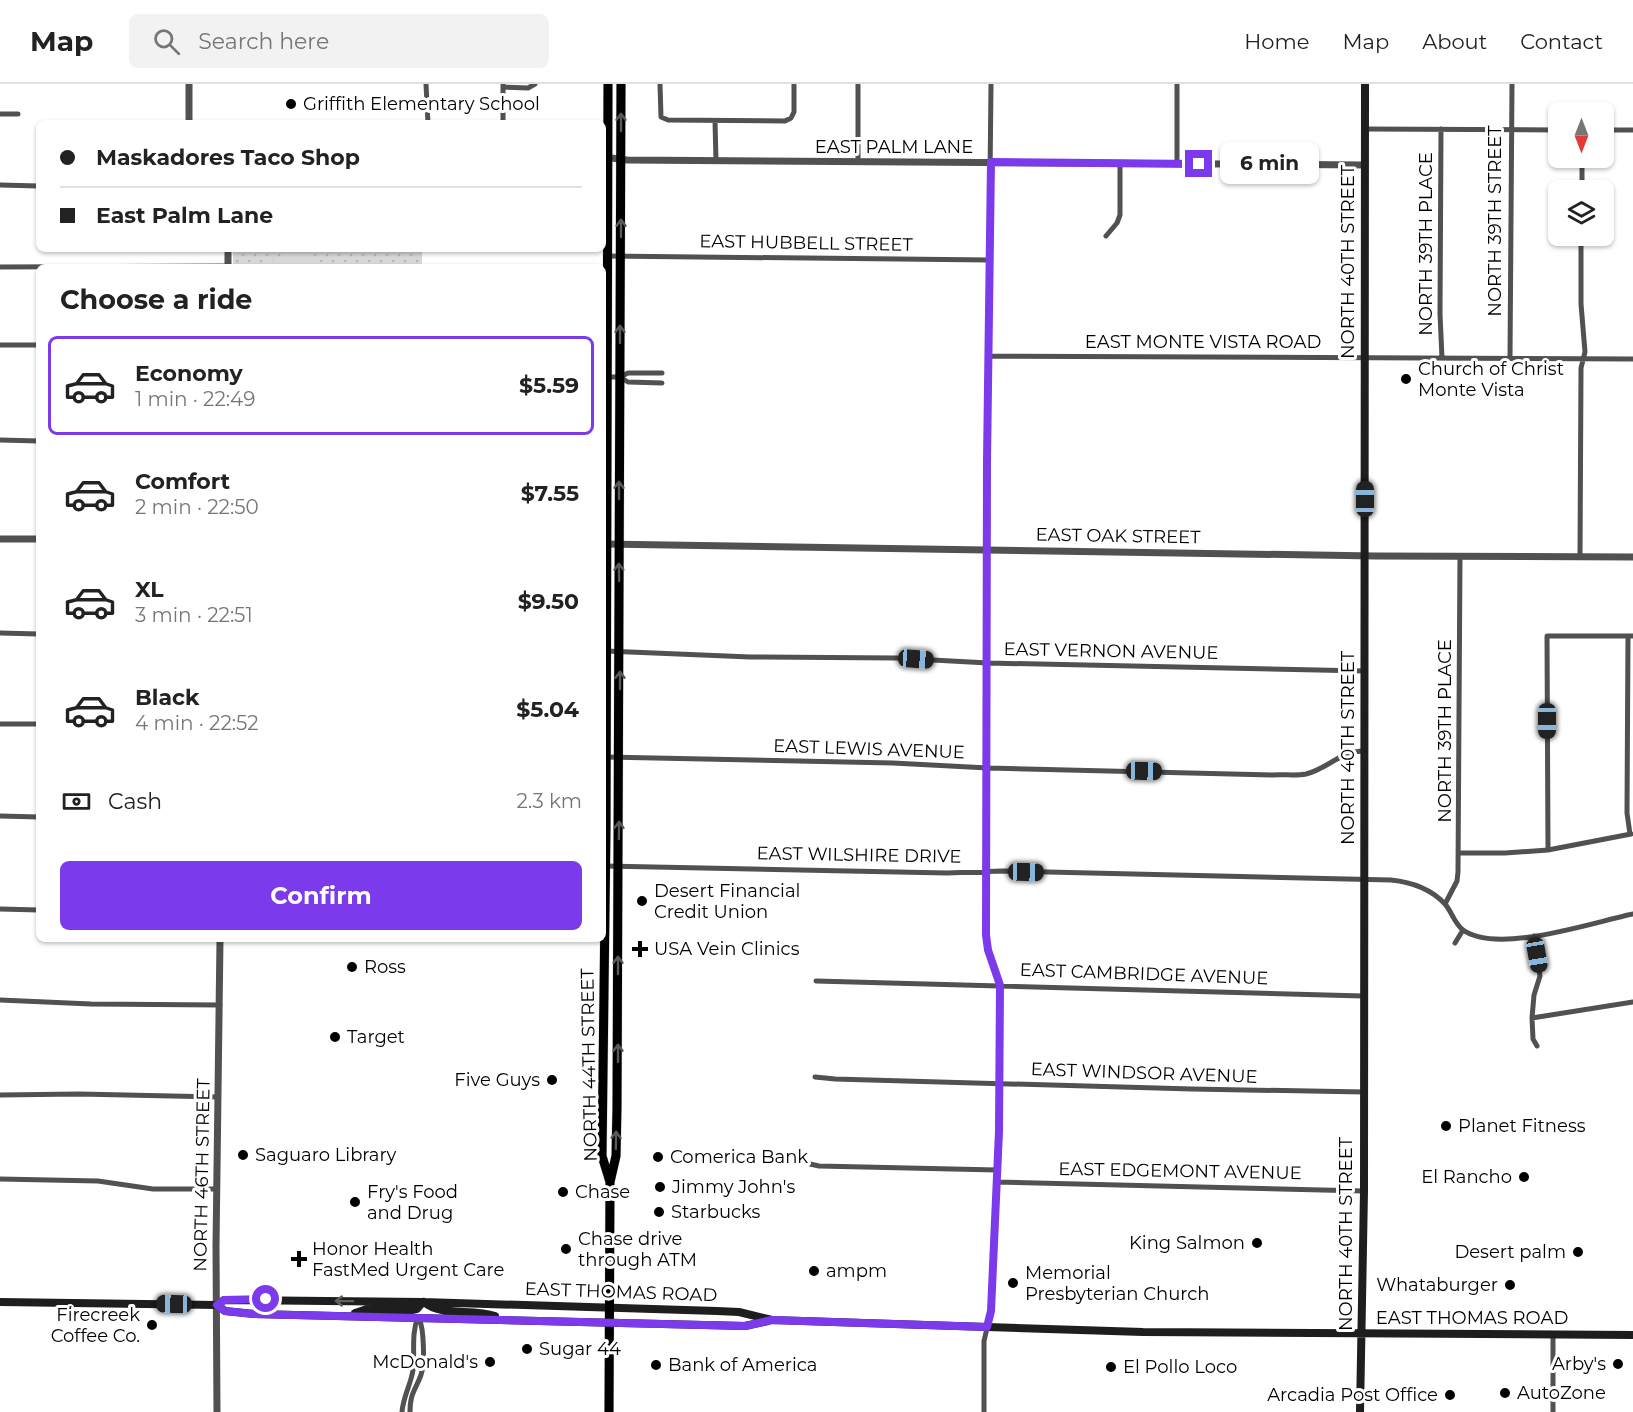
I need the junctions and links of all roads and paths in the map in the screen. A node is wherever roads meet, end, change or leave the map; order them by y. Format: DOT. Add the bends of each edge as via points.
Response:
graph roads {
  1 [pos="189,84"];
  2 [pos="426,84"];
  3 [pos="535,84"];
  4 [pos="608,84"];
  5 [pos="621,84"];
  6 [pos="660,84"];
  7 [pos="794,84"];
  8 [pos="858,84"];
  9 [pos="991,84"];
  10 [pos="1177,84"];
  11 [pos="1365,84"];
  12 [pos="1512,84"];
  13 [pos="503,85"];
  14 [pos="0,114"];
  15 [pos="18,114"];
  16 [pos="189,120"];
  17 [pos="428,120"];
  18 [pos="503,120"];
  19 [pos="715,121"];
  20 [pos="1365,129"];
  21 [pos="1441,129"];
  22 [pos="1511,130"];
  23 [pos="1548,130"];
  24 [pos="1614,130"];
  25 [pos="1633,130"];
  26 [pos="606,133"];
  27 [pos="606,158"];
  28 [pos="620,159"];
  29 [pos="716,161"];
  30 [pos="858,162"];
  31 [pos="991,162"];
  32 [pos="1120,163"];
  33 [pos="1177,164"];
  34 [pos="1365,165"];
  35 [pos="0,185"];
  36 [pos="36,186"];
  37 [pos="606,207"];
  38 [pos="1106,236"];
  39 [pos="1581,246"];
  40 [pos="607,256"];
  41 [pos="621,256"];
  42 [pos="990,261"];
  43 [pos="0,267"];
  44 [pos="36,267"];
  45 [pos="0,345"];
  46 [pos="36,345"];
  47 [pos="988,356"];
  48 [pos="1365,358"];
  49 [pos="1442,358"];
  50 [pos="1510,358"];
  51 [pos="1583,359"];
  52 [pos="1633,359"];
  53 [pos="662,373"];
  54 [pos="610,377"];
  55 [pos="662,383"];
  56 [pos="0,440"];
  57 [pos="36,441"];
  58 [pos="606,488"];
  59 [pos="0,539"];
  60 [pos="36,539"];
  61 [pos="606,544"];
  62 [pos="619,544"];
  63 [pos="988,550"];
  64 [pos="1365,555"];
  65 [pos="1460,556"];
  66 [pos="1580,557"];
  67 [pos="1633,557"];
  68 [pos="0,633"];
  69 [pos="36,634"];
  70 [pos="1630,636"];
  71 [pos="606,651"];
  72 [pos="619,653"];
  73 [pos="988,663"];
  74 [pos="1365,671"];
  75 [pos="0,724"];
  76 [pos="36,724"];
  77 [pos="1365,751"];
  78 [pos="606,757"];
  79 [pos="619,757"];
  80 [pos="987,768"];
  81 [pos="0,816"];
  82 [pos="36,816"];
  83 [pos="1631,834"];
  84 [pos="1548,849"];
  85 [pos="1459,853"];
  86 [pos="606,866"];
  87 [pos="619,866"];
  88 [pos="986,872"];
  89 [pos="1364,879"];
  90 [pos="1445,904"];
  91 [pos="0,909"];
  92 [pos="36,910"];
  93 [pos="1633,914"];
  94 [pos="606,930"];
  95 [pos="618,930"];
  96 [pos="1463,930"];
  97 [pos="1534,936"];
  98 [pos="220,942"];
  99 [pos="604,942"];
  100 [pos="1455,942"];
  101 [pos="816,981"];
  102 [pos="1000,985"];
  103 [pos="1363,996"];
  104 [pos="0,1000"];
  105 [pos="1633,1002"];
  106 [pos="219,1005"];
  107 [pos="1532,1018"];
  108 [pos="1537,1046"];
  109 [pos="815,1077"];
  110 [pos="1000,1084"];
  111 [pos="1364,1092"];
  112 [pos="0,1095"];
  113 [pos="218,1096"];
  114 [pos="810,1164"];
  115 [pos="997,1170"];
  116 [pos="0,1179"];
  117 [pos="610,1182"];
  118 [pos="996,1182"];
  119 [pos="217,1188"];
  120 [pos="1364,1191"];
  121 [pos="0,1302"];
  122 [pos="423,1302"];
  123 [pos="217,1305"];
  124 [pos="609,1308"];
  125 [pos="346,1316"];
  126 [pos="418,1317"];
  127 [pos="504,1319"];
  128 [pos="772,1320"];
  129 [pos="609,1322"];
  130 [pos="987,1327"];
  131 [pos="1362,1334"];
  132 [pos="1553,1334"];
  133 [pos="1633,1335"];
  134 [pos="218,1412"];
  135 [pos="402,1412"];
  136 [pos="410,1412"];
  137 [pos="609,1412"];
  138 [pos="984,1412"];
  139 [pos="1360,1412"];
  140 [pos="1553,1412"];
  1 -- 16 [label="street"];
  2 -- 17 [label="street"];
  3 -- 13 [label="street" via="528,88"];
  4 -- 26 [label="main road, NORTH 44TH STREET"];
  28 -- 5 [label="main road, NORTH 44TH STREET, one-way"];
  6 -- 19 [label="street" via="661,117"];
  7 -- 19 [label="street" via="794,112 785,121"];
  8 -- 30 [label="street"];
  9 -- 31 [label="street"];
  10 -- 33 [label="street"];
  11 -- 20 [label="main road, NORTH 40TH STREET"];
  12 -- 22 [label="street, NORTH 39TH STREET"];
  13 -- 18 [label="street"];
  14 -- 15 [label="street"];
  19 -- 29 [label="street"];
  20 -- 21 [label="street"];
  20 -- 34 [label="main road, NORTH 40TH STREET"];
  21 -- 22 [label="street"];
  21 -- 49 [label="street, NORTH 39TH PLACE"];
  22 -- 23 [label="street"];
  22 -- 50 [label="street, NORTH 39TH STREET"];
  24 -- 25 [label="street"];
  27 -- 28 [label="street, EAST PALM LANE"];
  28 -- 29 [label="street, EAST PALM LANE"];
  41 -- 28 [label="main road, NORTH 44TH STREET, one-way"];
  29 -- 30 [label="street, EAST PALM LANE"];
  30 -- 31 [label="street, EAST PALM LANE"];
  31 -- 32 [label="street, EAST PALM LANE"];
  31 -- 42 [label="street"];
  32 -- 33 [label="street, EAST PALM LANE"];
  32 -- 38 [label="street" via="1120,215"];
  33 -- 34 [label="street, EAST PALM LANE"];
  34 -- 48 [label="main road, NORTH 40TH STREET"];
  35 -- 36 [label="street"];
  37 -- 40 [label="main road, NORTH 44TH STREET"];
  39 -- 51 [label="street"];
  40 -- 41 [label="street, EAST HUBBELL STREET"];
  40 -- 54 [label="main road, NORTH 44TH STREET"];
  41 -- 42 [label="street, EAST HUBBELL STREET"];
  54 -- 41 [label="main road, NORTH 44TH STREET, one-way"];
  42 -- 47 [label="street"];
  43 -- 44 [label="street"];
  45 -- 46 [label="street"];
  47 -- 48 [label="street, EAST MONTE VISTA ROAD"];
  47 -- 63 [label="street"];
  48 -- 49 [label="street, EAST MONTE VISTA ROAD"];
  48 -- 64 [label="main road, NORTH 40TH STREET"];
  49 -- 50 [label="street, EAST MONTE VISTA ROAD"];
  50 -- 51 [label="street, EAST MONTE VISTA ROAD"];
  51 -- 52 [label="street, EAST MONTE VISTA ROAD"];
  51 -- 66 [label="street"];
  53 -- 54 [label="street"];
  54 -- 55 [label="street"];
  54 -- 58 [label="main road, NORTH 44TH STREET"];
  62 -- 54 [label="main road, NORTH 44TH STREET, one-way"];
  56 -- 57 [label="street"];
  59 -- 60 [label="street"];
  61 -- 62 [label="street, EAST OAK STREET"];
  62 -- 63 [label="street, EAST OAK STREET"];
  72 -- 62 [label="main road, NORTH 44TH STREET, one-way"];
  63 -- 64 [label="street, EAST OAK STREET"];
  63 -- 73 [label="street"];
  64 -- 65 [label="street, EAST OAK STREET"];
  64 -- 74 [label="main road, NORTH 40TH STREET"];
  65 -- 66 [label="street, EAST OAK STREET"];
  65 -- 85 [label="street, NORTH 39TH PLACE"];
  66 -- 67 [label="street, EAST OAK STREET"];
  68 -- 69 [label="street"];
  70 -- 83 [label="street" via="1627,813"];
  70 -- 84 [label="street" via="1546,636"];
  71 -- 72 [label="street, EAST VERNON AVENUE"];
  71 -- 78 [label="main road, NORTH 44TH STREET"];
  72 -- 73 [label="street, EAST VERNON AVENUE"];
  79 -- 72 [label="main road, NORTH 44TH STREET, one-way"];
  73 -- 74 [label="street, EAST VERNON AVENUE"];
  73 -- 80 [label="street"];
  74 -- 77 [label="main road, NORTH 40TH STREET"];
  75 -- 76 [label="street"];
  77 -- 80 [label="street, EAST LEWIS AVENUE" via="1343,755 1306,774"];
  77 -- 89 [label="main road, NORTH 40TH STREET"];
  78 -- 79 [label="street, EAST LEWIS AVENUE"];
  79 -- 80 [label="street, EAST LEWIS AVENUE"];
  87 -- 79 [label="main road, NORTH 44TH STREET, one-way"];
  80 -- 88 [label="street"];
  81 -- 82 [label="street"];
  83 -- 84 [label="street"];
  84 -- 85 [label="street"];
  85 -- 90 [label="street, NORTH 39TH PLACE" via="1457,881"];
  86 -- 87 [label="street, EAST WILSHIRE DRIVE"];
  87 -- 88 [label="street, EAST WILSHIRE DRIVE"];
  87 -- 95 [label="main road, NORTH 44TH STREET"];
  88 -- 89 [label="street, EAST WILSHIRE DRIVE"];
  88 -- 102 [label="street" via="988,950"];
  89 -- 90 [label="street, EAST WILSHIRE DRIVE" via="1405,881"];
  89 -- 103 [label="main road, NORTH 40TH STREET"];
  90 -- 96 [label="street"];
  91 -- 92 [label="street"];
  93 -- 97 [label="street"];
  94 -- 95 [label="street"];
  117 -- 95 [label="main road, NORTH 44TH STREET, one-way" via="616,1156"];
  96 -- 97 [label="street" via="1495,939"];
  96 -- 100 [label="street"];
  97 -- 107 [label="street" via="1540,976"];
  98 -- 106 [label="street, NORTH 46TH STREET"];
  99 -- 117 [label="main road, NORTH 44TH STREET" via="602,1156"];
  101 -- 102 [label="street, EAST CAMBRIDGE AVENUE"];
  102 -- 103 [label="street, EAST CAMBRIDGE AVENUE"];
  102 -- 110 [label="street"];
  103 -- 111 [label="main road, NORTH 40TH STREET"];
  104 -- 106 [label="street"];
  105 -- 107 [label="street"];
  106 -- 113 [label="street, NORTH 46TH STREET"];
  107 -- 108 [label="street"];
  109 -- 110 [label="street, EAST WINDSOR AVENUE"];
  110 -- 111 [label="street, EAST WINDSOR AVENUE"];
  110 -- 115 [label="street"];
  111 -- 120 [label="main road, NORTH 40TH STREET"];
  112 -- 113 [label="street"];
  113 -- 119 [label="street, NORTH 46TH STREET"];
  114 -- 115 [label="street"];
  115 -- 118 [label="street"];
  116 -- 119 [label="street"];
  117 -- 124 [label="main road, NORTH 44TH STREET"];
  118 -- 120 [label="street, EAST EDGEMONT AVENUE"];
  118 -- 130 [label="street" via="991,1311"];
  119 -- 123 [label="street, NORTH 46TH STREET"];
  120 -- 131 [label="main road, NORTH 40TH STREET"];
  121 -- 123 [label="main road, EAST THOMAS ROAD"];
  122 -- 123 [label="main road, EAST THOMAS ROAD, one-way" via="245,1299 224,1300"];
  122 -- 124 [label="main road, EAST THOMAS ROAD"];
  122 -- 125 [label="main road" via="412,1310 367,1309"];
  122 -- 127 [label="main road" via="436,1310 482,1311"];
  123 -- 125 [label="main road, EAST THOMAS ROAD" via="225,1311"];
  123 -- 134 [label="street, NORTH 46TH STREET"];
  124 -- 128 [label="main road, EAST THOMAS ROAD" via="739,1312"];
  124 -- 129 [label="main road, NORTH 44TH STREET"];
  125 -- 126 [label="main road, EAST THOMAS ROAD"];
  126 -- 127 [label="main road, EAST THOMAS ROAD"];
  126 -- 135 [label="street" via="414,1327 413,1370"];
  126 -- 136 [label="street" via="422,1326 421,1374"];
  127 -- 129 [label="main road, EAST THOMAS ROAD"];
  128 -- 129 [label="main road, EAST THOMAS ROAD" via="745,1326"];
  128 -- 130 [label="main road, EAST THOMAS ROAD"];
  129 -- 137 [label="main road, NORTH 44TH STREET"];
  130 -- 131 [label="main road, EAST THOMAS ROAD"];
  130 -- 138 [label="street"];
  131 -- 132 [label="main road, EAST THOMAS ROAD"];
  131 -- 139 [label="main road, NORTH 40TH STREET"];
  132 -- 133 [label="main road, EAST THOMAS ROAD"];
  132 -- 140 [label="street"];
}
